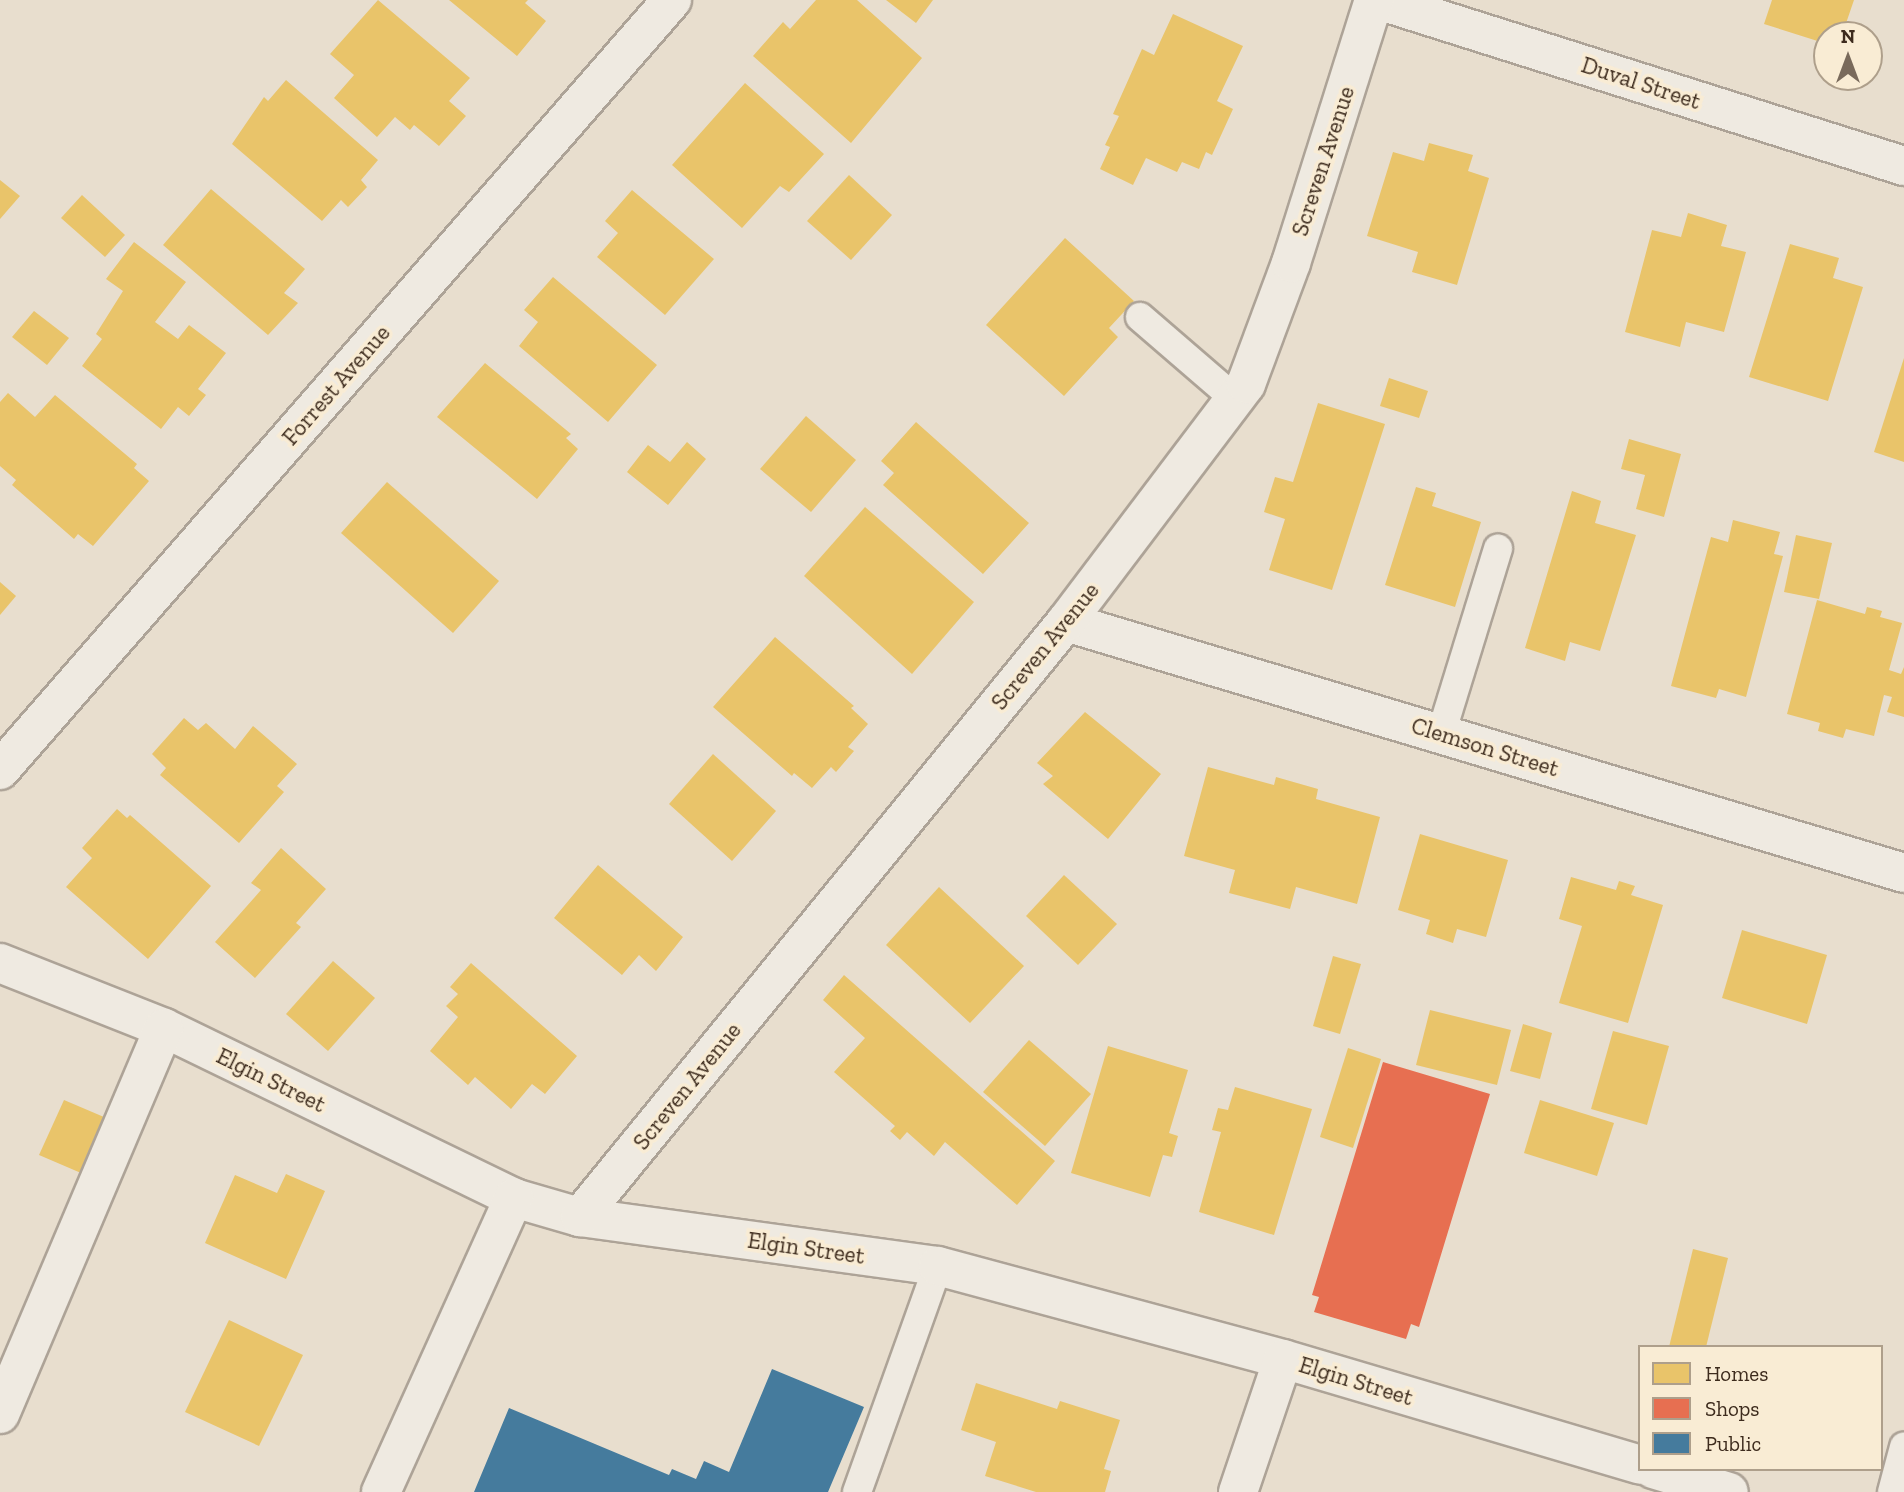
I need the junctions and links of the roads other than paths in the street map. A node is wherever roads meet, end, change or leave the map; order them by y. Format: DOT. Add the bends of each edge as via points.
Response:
graph roads {
  1 [pos="672,0"];
  2 [pos="1376,0"];
  3 [pos="1904,166"];
  4 [pos="1140,317"];
  5 [pos="1234,398"];
  6 [pos="1498,548"];
  7 [pos="1066,622"];
  8 [pos="1441,734"];
  9 [pos="0,771"];
  10 [pos="1904,873"];
  11 [pos="0,963"];
  12 [pos="164,1028"];
  13 [pos="514,1198"];
  14 [pos="580,1217"];
  15 [pos="938,1266"];
  16 [pos="1283,1359"];
  17 [pos="0,1415"];
  18 [pos="1904,1447"];
  19 [pos="1638,1464"];
  20 [pos="1660,1471"];
  21 [pos="381,1492"];
  22 [pos="857,1492"];
  23 [pos="1238,1492"];
  24 [pos="1729,1492"];
  25 [pos="1892,1492"];
  1 -- 9 [label="street, Forrest Avenue"];
  2 -- 3 [label="street, Duval Street"];
  2 -- 5 [label="street, Screven Avenue" via="1291,263 1246,384"];
  4 -- 5 [label="lane"];
  5 -- 7 [label="street, Screven Avenue"];
  6 -- 8 [label="lane"];
  7 -- 8 [label="street, Clemson Street"];
  7 -- 14 [label="street, Screven Avenue"];
  8 -- 10 [label="street, Clemson Street"];
  11 -- 12 [label="street, Elgin Street"];
  12 -- 13 [label="street, Elgin Street"];
  12 -- 17 [label="street"];
  13 -- 14 [label="street, Elgin Street"];
  13 -- 21 [label="street"];
  14 -- 15 [label="street, Elgin Street"];
  15 -- 16 [label="street, Elgin Street"];
  15 -- 22 [label="lane"];
  16 -- 19 [label="street, Elgin Street"];
  16 -- 23 [label="street"];
  18 -- 25 [label="lane"];
  20 -- 24 [label="street"];
}
